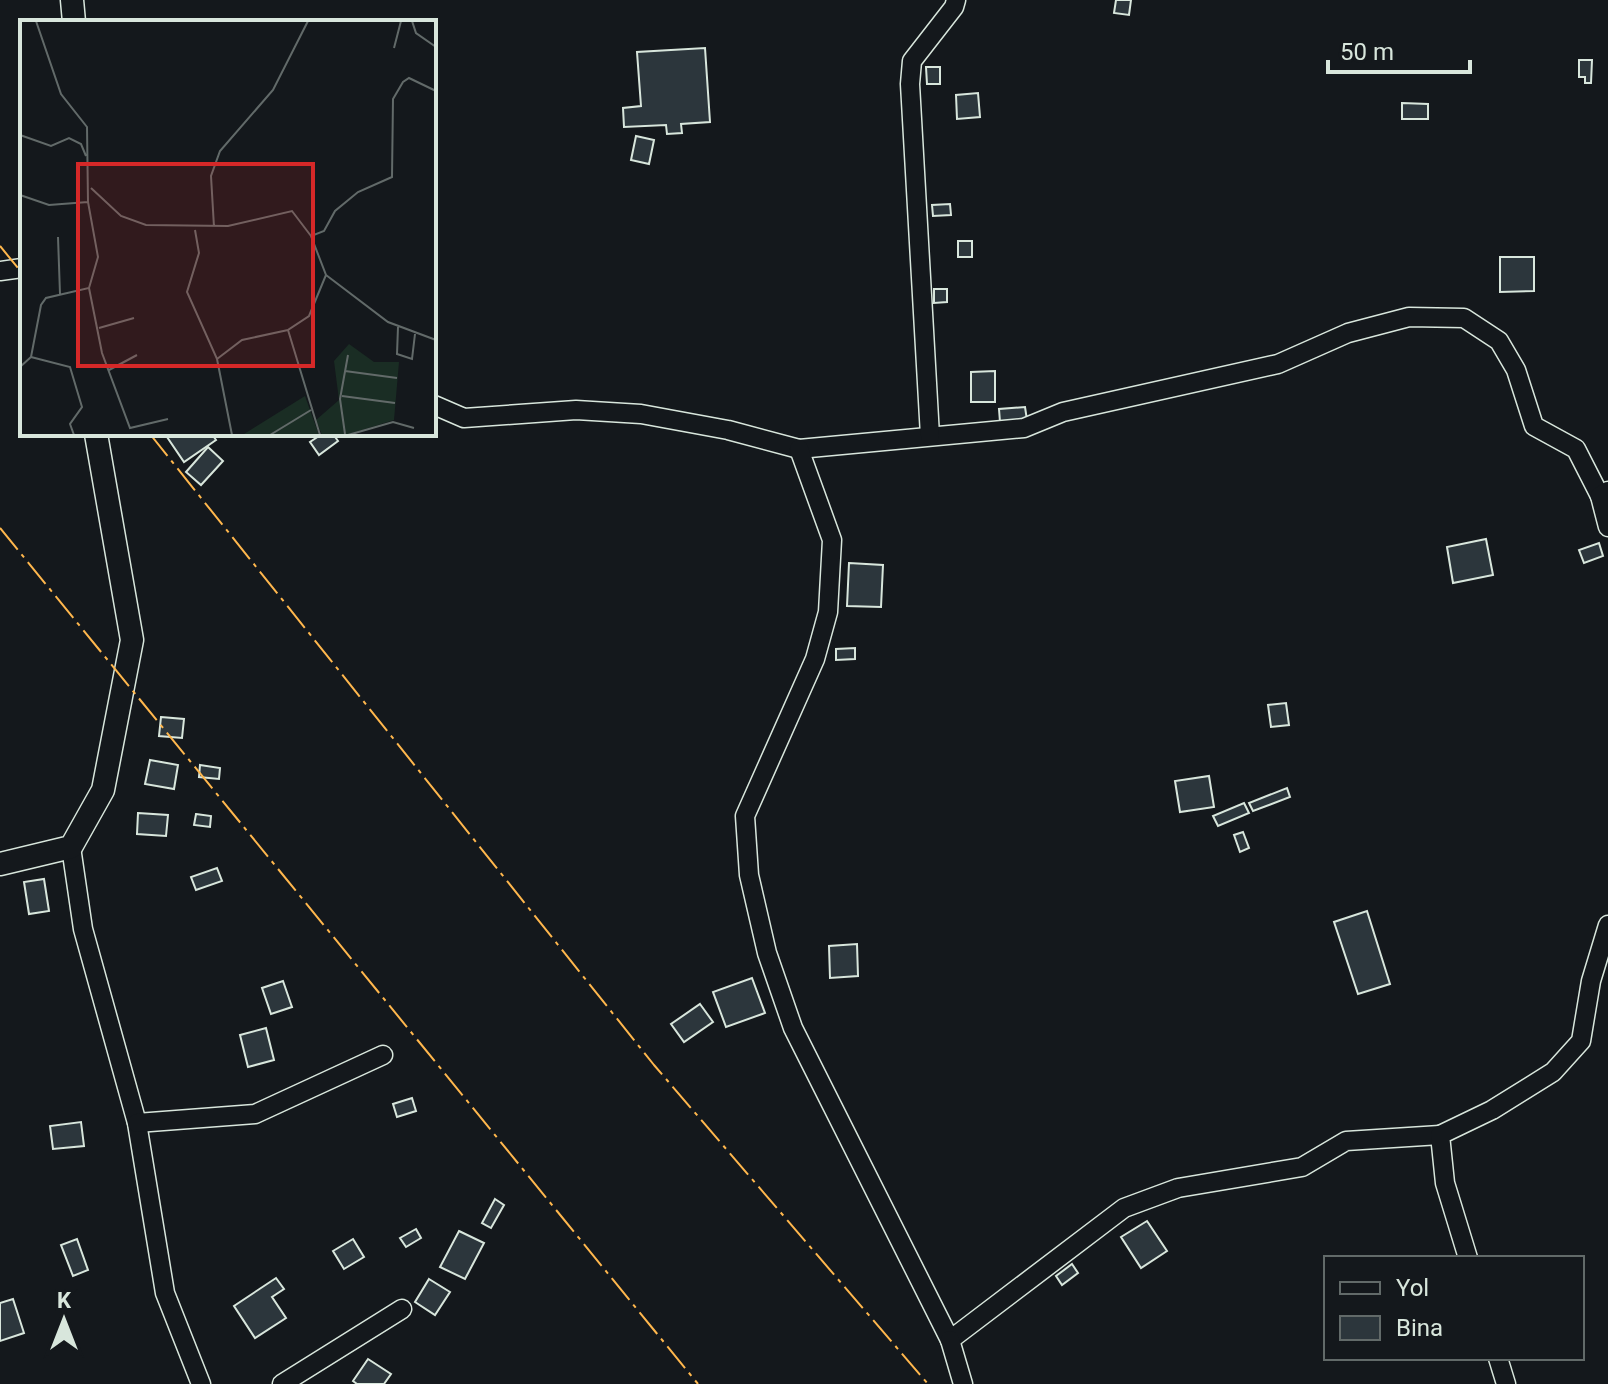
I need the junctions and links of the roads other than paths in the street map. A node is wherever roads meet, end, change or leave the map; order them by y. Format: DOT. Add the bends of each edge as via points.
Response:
graph roads {
  1 [pos="72,0"];
  2 [pos="956,0"];
  3 [pos="74,20"];
  4 [pos="20,268"];
  5 [pos="0,271"];
  6 [pos="436,406"];
  7 [pos="96,436"];
  8 [pos="930,436"];
  9 [pos="799,449"];
  10 [pos="1604,494"];
  11 [pos="1608,527"];
  12 [pos="71,847"];
  13 [pos="0,864"];
  14 [pos="1608,925"];
  15 [pos="383,1055"];
  16 [pos="137,1123"];
  17 [pos="1440,1135"];
  18 [pos="1467,1256"];
  19 [pos="402,1309"];
  20 [pos="950,1340"];
  21 [pos="1499,1360"];
  22 [pos="201,1384"];
  23 [pos="282,1384"];
  24 [pos="963,1384"];
  25 [pos="1506,1384"];
  1 -- 3 [label="street"];
  2 -- 8 [label="street" via="912,61 910,84"];
  4 -- 5 [label="street"];
  6 -- 9 [label="street" via="464,418 576,410 641,414"];
  7 -- 12 [label="street" via="132,640 103,790"];
  8 -- 9 [label="street"];
  8 -- 10 [label="street" via="1024,428 1063,412 1278,364 1348,333 1409,317 1464,318 1499,341 1516,370 1534,426 1576,449"];
  9 -- 20 [label="street" via="832,540 828,612 815,659 745,816 749,875 767,953 793,1028"];
  10 -- 11 [label="street"];
  12 -- 13 [label="street"];
  12 -- 16 [label="street" via="83,929"];
  14 -- 17 [label="street" via="1581,1041 1553,1072"];
  15 -- 16 [label="street" via="255,1114"];
  16 -- 22 [label="street" via="165,1293"];
  17 -- 18 [label="street" via="1445,1183"];
  17 -- 20 [label="street" via="1346,1141 1302,1167 1178,1188 1124,1208"];
  19 -- 23 [label="street"];
  20 -- 24 [label="street"];
  21 -- 25 [label="street"];
}
